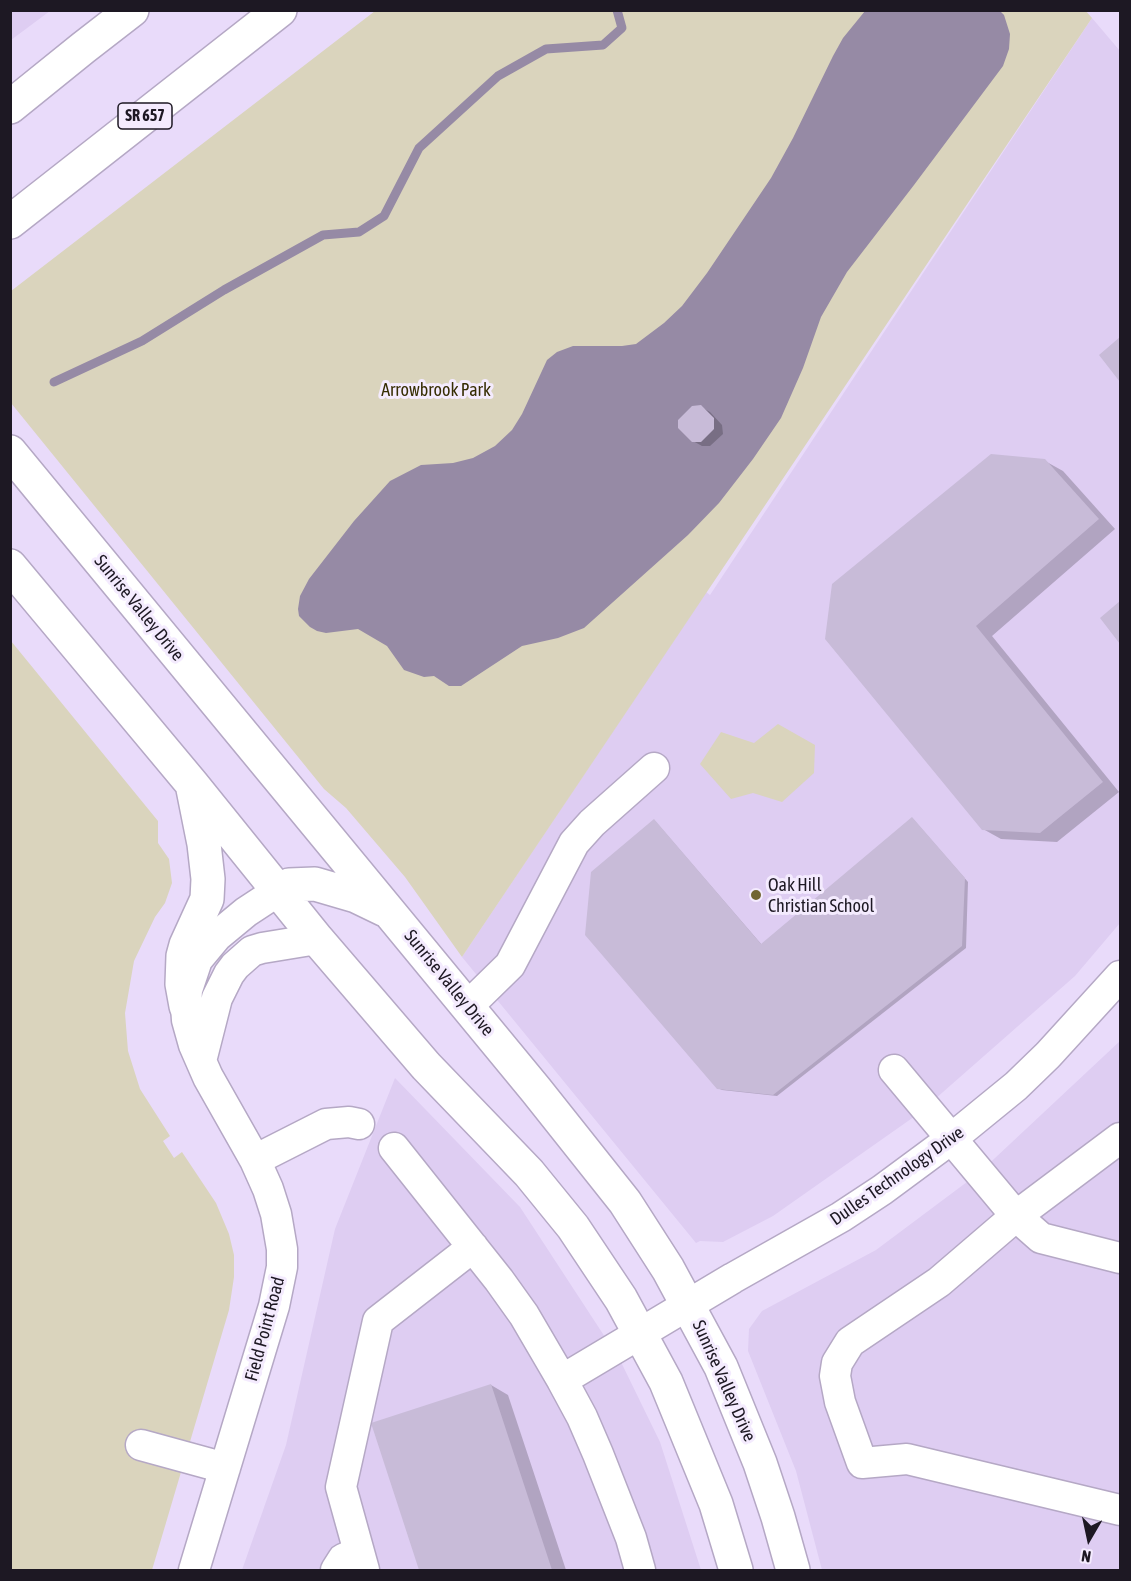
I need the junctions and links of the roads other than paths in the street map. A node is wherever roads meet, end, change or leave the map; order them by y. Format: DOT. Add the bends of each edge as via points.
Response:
graph roads {
  1 [pos="132,10"];
  2 [pos="280,10"];
  3 [pos="10,107"];
  4 [pos="10,222"];
  5 [pos="10,452"];
  6 [pos="10,566"];
  7 [pos="654,768"];
  8 [pos="192,784"];
  9 [pos="278,891"];
  10 [pos="392,914"];
  11 [pos="317,939"];
  12 [pos="1120,976"];
  13 [pos="186,1006"];
  14 [pos="468,1006"];
  15 [pos="201,1061"];
  16 [pos="894,1070"];
  17 [pos="359,1124"];
  18 [pos="1120,1138"];
  19 [pos="951,1139"];
  20 [pos="394,1148"];
  21 [pos="255,1160"];
  22 [pos="1016,1216"];
  23 [pos="473,1247"];
  24 [pos="1120,1258"];
  25 [pos="689,1304"];
  26 [pos="641,1333"];
  27 [pos="561,1380"];
  28 [pos="141,1444"];
  29 [pos="225,1468"];
  30 [pos="1120,1510"];
  31 [pos="353,1564"];
  32 [pos="194,1570"];
  33 [pos="640,1570"];
  34 [pos="736,1570"];
  35 [pos="793,1570"];
  1 -- 3 [label="main road"];
  2 -- 4 [label="main road, SR 657"];
  5 -- 10 [label="main road, Sunrise Valley Drive"];
  6 -- 8 [label="main road"];
  7 -- 14 [label="street" via="574,843 510,965"];
  8 -- 9 [label="main road"];
  8 -- 13 [label="main road" via="208,879 207,899 183,956"];
  9 -- 10 [label="main road" via="290,885 315,884 356,896"];
  9 -- 11 [label="main road"];
  9 -- 13 [label="street, Field Point Road" via="230,924 197,960"];
  10 -- 14 [label="main road, Sunrise Valley Drive"];
  11 -- 15 [label="street" via="252,951 236,966 218,998"];
  11 -- 26 [label="main road" via="426,1066 551,1198"];
  12 -- 19 [label="street, Dulles Technology Drive" via="1016,1086"];
  13 -- 15 [label="street, Field Point Road"];
  14 -- 25 [label="main road, Sunrise Valley Drive" via="625,1202"];
  15 -- 21 [label="street, Field Point Road"];
  16 -- 19 [label="street"];
  17 -- 21 [label="street" via="326,1124"];
  18 -- 22 [label="street"];
  19 -- 22 [label="street"];
  19 -- 25 [label="street, Dulles Technology Drive" via="841,1217"];
  20 -- 23 [label="street"];
  21 -- 29 [label="street, Field Point Road" via="276,1214 282,1267"];
  22 -- 24 [label="street" via="1041,1238"];
  22 -- 30 [label="street" via="939,1282 850,1342 837,1363 840,1402 862,1463 907,1459"];
  23 -- 27 [label="street" via="524,1316"];
  23 -- 31 [label="street" via="378,1321 341,1487"];
  25 -- 26 [label="street, Dulles Technology Drive"];
  25 -- 35 [label="main road, Sunrise Valley Drive" via="722,1367 742,1418"];
  26 -- 27 [label="street, Dulles Technology Drive"];
  26 -- 34 [label="main road" via="693,1445"];
  27 -- 33 [label="street" via="598,1454"];
  28 -- 29 [label="street"];
  29 -- 32 [label="street, Field Point Road"];
}
